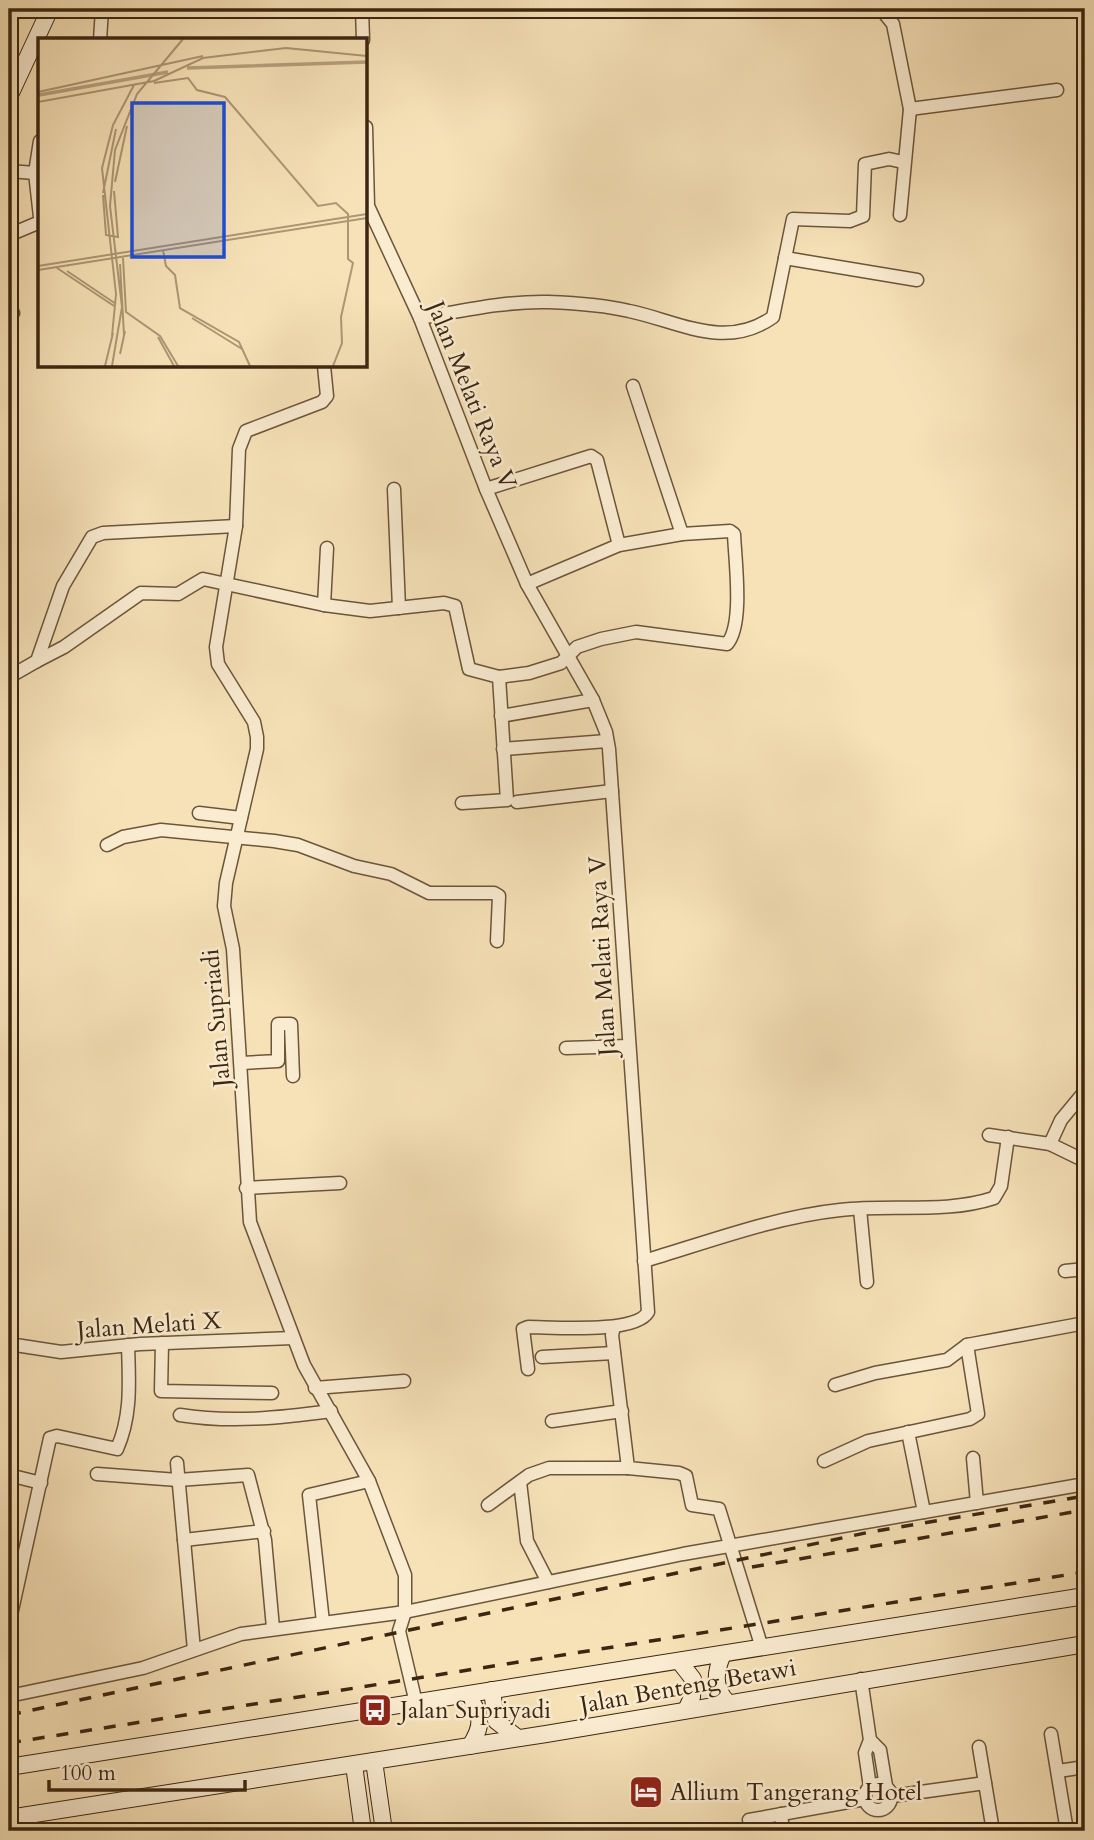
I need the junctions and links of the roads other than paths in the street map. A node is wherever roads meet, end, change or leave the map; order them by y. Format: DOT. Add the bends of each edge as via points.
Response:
graph roads {
  1 [pos="50,9"];
  2 [pos="102,9"];
  3 [pos="362,9"];
  4 [pos="881,9"];
  5 [pos="100,38"];
  6 [pos="363,38"];
  7 [pos="1057,90"];
  8 [pos="9,97"];
  9 [pos="910,109"];
  10 [pos="38,152"];
  11 [pos="903,162"];
  12 [pos="9,171"];
  13 [pos="34,173"];
  14 [pos="38,204"];
  15 [pos="368,208"];
  16 [pos="900,215"];
  17 [pos="38,220"];
  18 [pos="9,235"];
  19 [pos="785,258"];
  20 [pos="918,280"];
  21 [pos="420,318"];
  22 [pos="324,368"];
  23 [pos="633,386"];
  24 [pos="394,489"];
  25 [pos="486,489"];
  26 [pos="236,526"];
  27 [pos="682,534"];
  28 [pos="619,545"];
  29 [pos="327,548"];
  30 [pos="229,583"];
  31 [pos="527,584"];
  32 [pos="324,605"];
  33 [pos="399,608"];
  34 [pos="568,656"];
  35 [pos="37,661"];
  36 [pos="9,677"];
  37 [pos="499,677"];
  38 [pos="593,700"];
  39 [pos="501,716"];
  40 [pos="607,741"];
  41 [pos="503,749"];
  42 [pos="612,791"];
  43 [pos="517,802"];
  44 [pos="462,803"];
  45 [pos="199,813"];
  46 [pos="241,818"];
  47 [pos="236,839"];
  48 [pos="107,845"];
  49 [pos="497,941"];
  50 [pos="628,1046"];
  51 [pos="566,1048"];
  52 [pos="243,1063"];
  53 [pos="293,1076"];
  54 [pos="1085,1091"];
  55 [pos="989,1135"];
  56 [pos="1008,1137"];
  57 [pos="1050,1144"];
  58 [pos="1085,1161"];
  59 [pos="340,1183"];
  60 [pos="246,1188"];
  61 [pos="860,1209"];
  62 [pos="644,1261"];
  63 [pos="1085,1269"];
  64 [pos="1065,1271"];
  65 [pos="867,1282"];
  66 [pos="1085,1323"];
  67 [pos="614,1327"];
  68 [pos="293,1338"];
  69 [pos="162,1343"];
  70 [pos="9,1344"];
  71 [pos="128,1345"];
  72 [pos="967,1345"];
  73 [pos="614,1353"];
  74 [pos="542,1357"];
  75 [pos="528,1369"];
  76 [pos="404,1381"];
  77 [pos="835,1385"];
  78 [pos="315,1388"];
  79 [pos="272,1393"];
  80 [pos="331,1411"];
  81 [pos="621,1411"];
  82 [pos="180,1415"];
  83 [pos="552,1421"];
  84 [pos="908,1432"];
  85 [pos="973,1458"];
  86 [pos="824,1461"];
  87 [pos="177,1463"];
  88 [pos="628,1468"];
  89 [pos="97,1474"];
  90 [pos="9,1475"];
  91 [pos="178,1480"];
  92 [pos="369,1480"];
  93 [pos="520,1482"];
  94 [pos="41,1483"];
  95 [pos="1085,1484"];
  96 [pos="977,1503"];
  97 [pos="488,1505"];
  98 [pos="924,1512"];
  99 [pos="264,1531"];
  100 [pos="184,1540"];
  101 [pos="731,1546"];
  102 [pos="548,1582"];
  103 [pos="1085,1596"];
  104 [pos="405,1612"];
  105 [pos="323,1622"];
  106 [pos="9,1624"];
  107 [pos="274,1628"];
  108 [pos="1085,1644"];
  109 [pos="762,1648"];
  110 [pos="194,1650"];
  111 [pos="723,1654"];
  112 [pos="679,1661"];
  113 [pos="861,1679"];
  114 [pos="492,1690"];
  115 [pos="467,1695"];
  116 [pos="9,1696"];
  117 [pos="727,1702"];
  118 [pos="416,1703"];
  119 [pos="686,1710"];
  120 [pos="1051,1734"];
  121 [pos="518,1738"];
  122 [pos="870,1741"];
  123 [pos="470,1746"];
  124 [pos="979,1747"];
  125 [pos="374,1762"];
  126 [pos="354,1765"];
  127 [pos="9,1767"];
  128 [pos="1085,1768"];
  129 [pos="1058,1772"];
  130 [pos="985,1783"];
  131 [pos="889,1791"];
  132 [pos="867,1793"];
  133 [pos="781,1814"];
  134 [pos="9,1818"];
  135 [pos="749,1820"];
  136 [pos="383,1824"];
  137 [pos="363,1826"];
  138 [pos="783,1831"];
  139 [pos="993,1831"];
  140 [pos="1067,1831"];
  1 -- 8 [label="main road"];
  2 -- 5 [label="street"];
  3 -- 6 [label="street"];
  4 -- 9 [label="street" via="893,24"];
  7 -- 9 [label="street"];
  9 -- 11 [label="street"];
  10 -- 13 [label="street"];
  11 -- 16 [label="street"];
  11 -- 19 [label="street" via="889,159 864,164 863,216 850,221 793,219"];
  12 -- 13 [label="street"];
  13 -- 14 [label="street"];
  15 -- 21 [label="street, Jalan Melati Raya V"];
  17 -- 18 [label="street"];
  19 -- 20 [label="street"];
  19 -- 21 [label="street" via="773,317 732,334 687,330 629,311 550,302 506,303"];
  21 -- 25 [label="street, Jalan Melati Raya V"];
  22 -- 26 [label="street, Jalan Supriadi" via="327,396 322,402 246,432 242,438"];
  23 -- 27 [label="street"];
  24 -- 33 [label="street"];
  25 -- 28 [label="street" via="590,456 597,460"];
  25 -- 31 [label="street, Jalan Melati Raya V"];
  26 -- 30 [label="street, Jalan Supriadi"];
  26 -- 35 [label="street" via="92,537 63,586"];
  27 -- 28 [label="street"];
  27 -- 34 [label="street" via="734,534 736,621 727,644 636,632 601,639"];
  28 -- 31 [label="street"];
  29 -- 32 [label="street"];
  30 -- 32 [label="street"];
  30 -- 35 [label="street" via="204,579 178,594 141,593 64,648"];
  30 -- 46 [label="street, Jalan Supriadi" via="216,655 254,722 257,737"];
  31 -- 34 [label="street, Jalan Melati Raya V"];
  32 -- 33 [label="street" via="370,611"];
  33 -- 37 [label="street" via="454,606 469,669"];
  34 -- 37 [label="street" via="544,669"];
  34 -- 38 [label="street, Jalan Melati Raya V"];
  35 -- 36 [label="street"];
  37 -- 39 [label="street"];
  38 -- 39 [label="street"];
  38 -- 40 [label="street, Jalan Melati Raya V"];
  39 -- 41 [label="street"];
  40 -- 41 [label="street"];
  40 -- 42 [label="street, Jalan Melati Raya V"];
  41 -- 44 [label="street" via="507,801"];
  42 -- 43 [label="street"];
  42 -- 50 [label="street, Jalan Melati Raya V"];
  45 -- 46 [label="street"];
  46 -- 47 [label="street, Jalan Supriadi"];
  47 -- 48 [label="street" via="161,830 122,837"];
  47 -- 49 [label="street" via="298,845 391,874 429,893 494,892 499,896"];
  47 -- 52 [label="street, Jalan Supriadi" via="224,906 233,950"];
  50 -- 51 [label="street"];
  50 -- 62 [label="street, Jalan Melati Raya V"];
  52 -- 53 [label="street" via="278,1061 278,1024 292,1024"];
  52 -- 60 [label="street, Jalan Supriadi"];
  54 -- 57 [label="street" via="1061,1120"];
  55 -- 56 [label="street"];
  56 -- 57 [label="street"];
  56 -- 61 [label="street" via="995,1198 932,1207"];
  57 -- 58 [label="street"];
  59 -- 60 [label="street"];
  60 -- 68 [label="street, Jalan Supriadi" via="250,1223"];
  61 -- 62 [label="street" via="793,1217"];
  61 -- 65 [label="street"];
  62 -- 67 [label="street, Jalan Melati Raya V" via="646,1316"];
  63 -- 64 [label="street"];
  66 -- 72 [label="street"];
  67 -- 73 [label="street"];
  67 -- 75 [label="street" via="523,1329"];
  68 -- 69 [label="street, Jalan Melati X"];
  68 -- 78 [label="street, Jalan Supriadi"];
  69 -- 71 [label="street, Jalan Melati X"];
  69 -- 79 [label="street" via="161,1391"];
  70 -- 71 [label="street, Jalan Melati X" via="61,1352"];
  71 -- 94 [label="street" via="130,1398 117,1449 51,1437"];
  72 -- 77 [label="street" via="947,1360"];
  72 -- 84 [label="street" via="978,1414"];
  73 -- 74 [label="street"];
  73 -- 81 [label="street"];
  76 -- 78 [label="street"];
  78 -- 80 [label="street, Jalan Supriadi"];
  80 -- 82 [label="street" via="251,1419"];
  80 -- 92 [label="street, Jalan Supriadi"];
  81 -- 83 [label="street"];
  81 -- 88 [label="street"];
  84 -- 86 [label="street" via="858,1444"];
  84 -- 98 [label="street"];
  85 -- 96 [label="street"];
  87 -- 91 [label="street"];
  88 -- 93 [label="street" via="549,1468"];
  88 -- 101 [label="street" via="686,1476 689,1502 695,1507 719,1509"];
  89 -- 91 [label="street"];
  90 -- 94 [label="street"];
  91 -- 99 [label="street" via="248,1475"];
  91 -- 100 [label="street"];
  92 -- 104 [label="street, Jalan Supriadi" via="405,1575"];
  92 -- 105 [label="street" via="310,1495"];
  93 -- 97 [label="street"];
  93 -- 102 [label="street" via="527,1541"];
  94 -- 106 [label="street"];
  95 -- 96 [label="street"];
  96 -- 98 [label="street"];
  98 -- 101 [label="street"];
  99 -- 100 [label="street"];
  99 -- 107 [label="street"];
  100 -- 110 [label="street"];
  101 -- 102 [label="street"];
  101 -- 109 [label="street"];
  102 -- 104 [label="street"];
  103 -- 109 [label="main road, Jalan Benteng Betawi"];
  104 -- 105 [label="street"];
  104 -- 118 [label="street, Jalan Supriadi" via="399,1631"];
  105 -- 107 [label="street"];
  107 -- 110 [label="street"];
  108 -- 113 [label="main road, Jalan Benteng Betawi"];
  109 -- 111 [label="main road, Jalan Benteng Betawi"];
  110 -- 116 [label="street" via="143,1668"];
  111 -- 112 [label="main road, Jalan Benteng Betawi"];
  111 -- 117 [label="main road" via="716,1686"];
  112 -- 114 [label="main road, Jalan Benteng Betawi"];
  112 -- 119 [label="main road" via="693,1679"];
  113 -- 117 [label="main road, Jalan Benteng Betawi"];
  113 -- 122 [label="street"];
  114 -- 115 [label="main road, Jalan Benteng Betawi"];
  114 -- 121 [label="main road" via="496,1721"];
  115 -- 118 [label="main road, Jalan Benteng Betawi"];
  115 -- 123 [label="main road" via="481,1720"];
  117 -- 119 [label="main road, Jalan Benteng Betawi"];
  118 -- 127 [label="main road, Jalan Benteng Betawi"];
  119 -- 121 [label="main road, Jalan Benteng Betawi"];
  120 -- 129 [label="street"];
  121 -- 123 [label="main road, Jalan Benteng Betawi"];
  122 -- 131 [label="street" via="880,1751"];
  122 -- 132 [label="street" via="865,1754"];
  123 -- 125 [label="main road, Jalan Benteng Betawi"];
  124 -- 130 [label="street"];
  125 -- 126 [label="main road, Jalan Benteng Betawi"];
  125 -- 136 [label="main road"];
  126 -- 134 [label="main road, Jalan Benteng Betawi"];
  126 -- 137 [label="main road"];
  128 -- 129 [label="street"];
  129 -- 140 [label="street"];
  130 -- 131 [label="street"];
  130 -- 139 [label="street"];
  131 -- 132 [label="street" via="881,1784"];
  131 -- 132 [label="street" via="891,1803 880,1811 868,1806"];
  132 -- 133 [label="street"];
  133 -- 135 [label="street"];
  133 -- 138 [label="street"];
  136 -- 137 [label="main road"];
}
